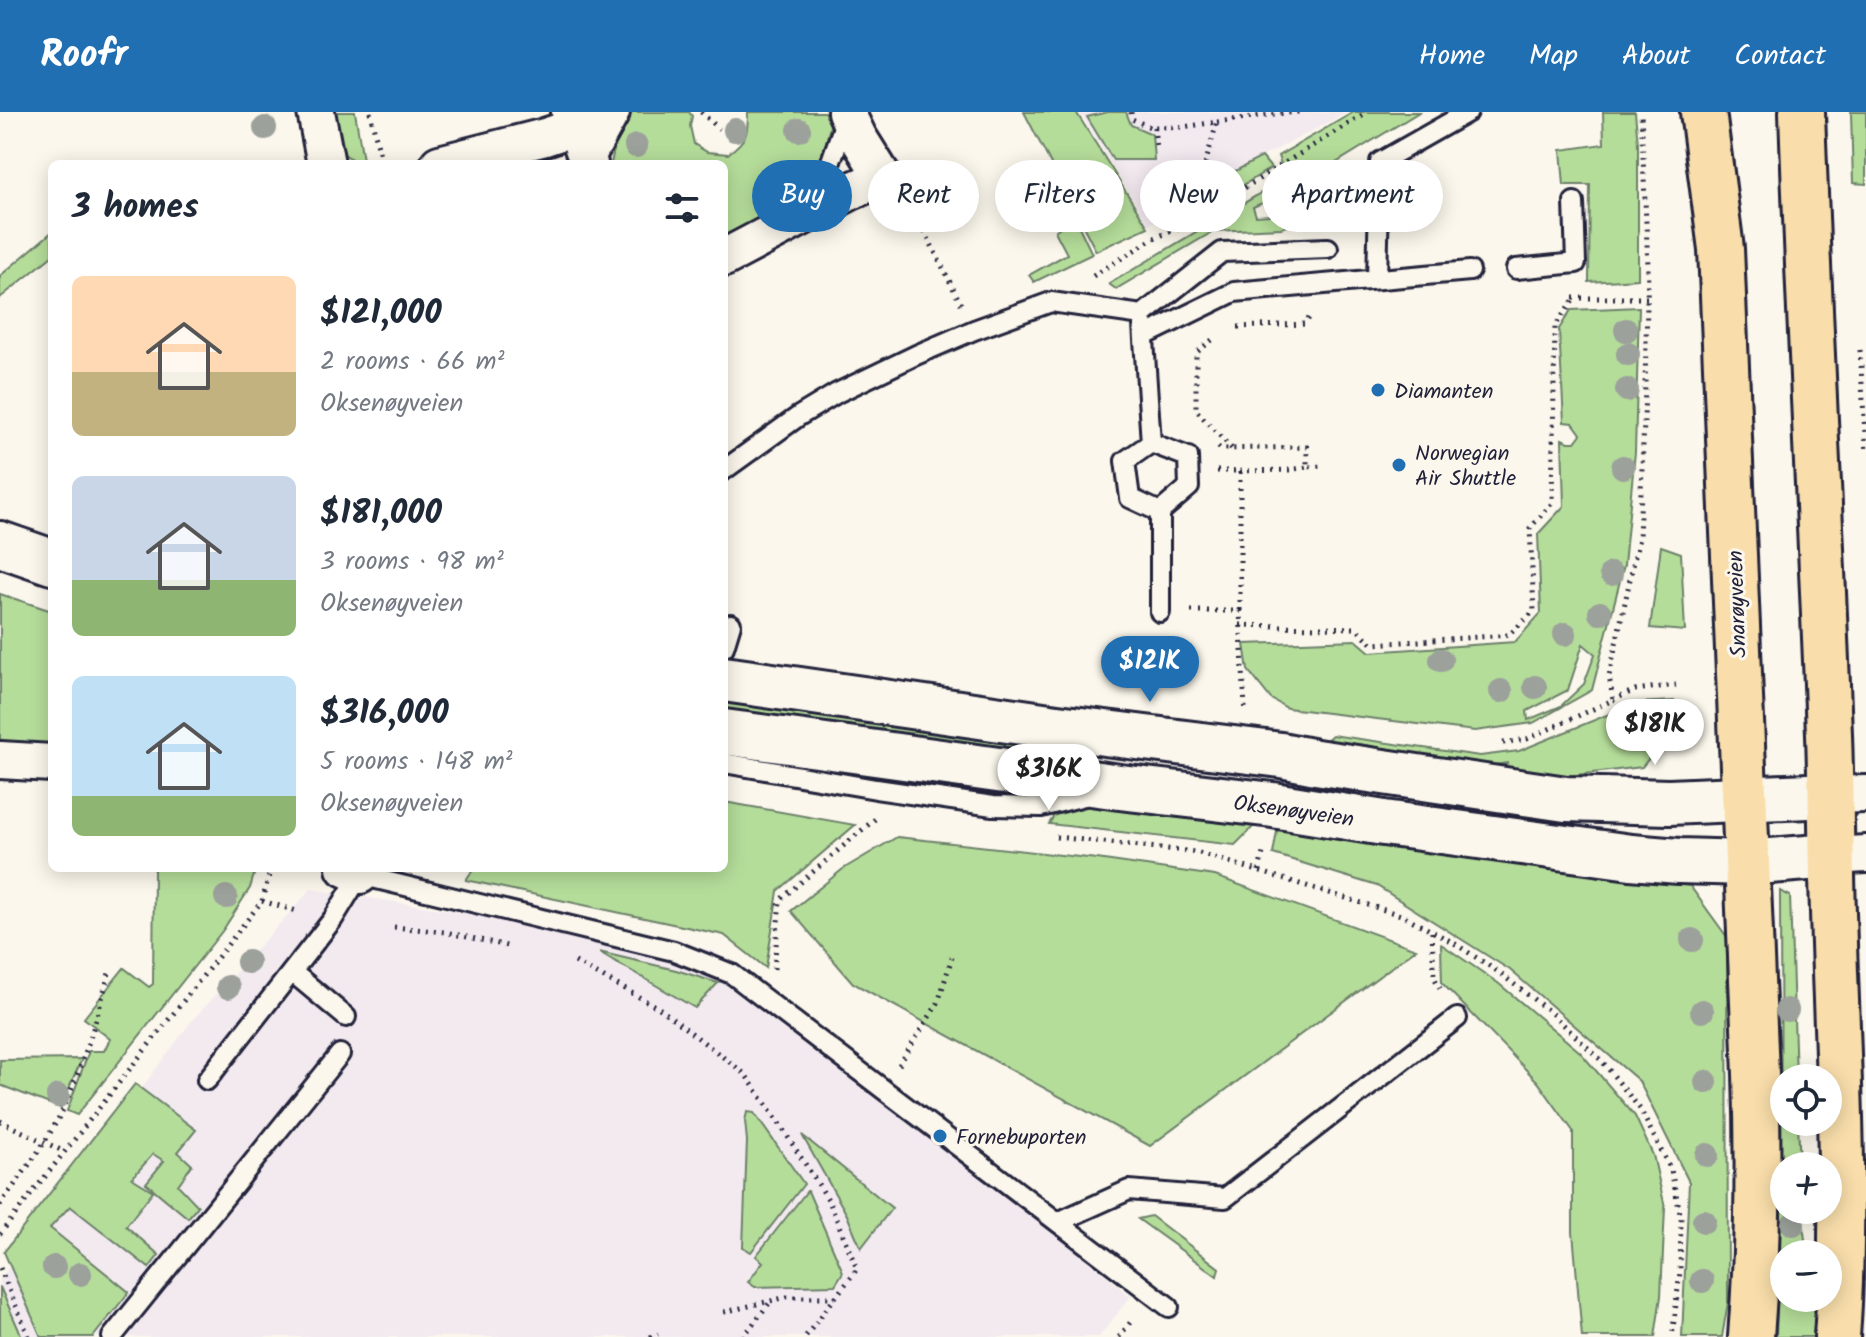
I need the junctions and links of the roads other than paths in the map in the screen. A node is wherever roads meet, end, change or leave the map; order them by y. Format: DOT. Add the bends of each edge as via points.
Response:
graph roads {
  1 [pos="316,112"];
  2 [pos="611,112"];
  3 [pos="1468,112"];
  4 [pos="1703,112"];
  5 [pos="1802,112"];
  6 [pos="846,114"];
  7 [pos="580,140"];
  8 [pos="325,160"];
  9 [pos="455,160"];
  10 [pos="830,160"];
  11 [pos="852,191"];
  12 [pos="1574,202"];
  13 [pos="773,232"];
  14 [pos="1328,248"];
  15 [pos="728,256"];
  16 [pos="1516,269"];
  17 [pos="1470,271"];
  18 [pos="1377,279"];
  19 [pos="1142,315"];
  20 [pos="1144,336"];
  21 [pos="1151,443"];
  22 [pos="728,467"];
  23 [pos="1160,512"];
  24 [pos="0,544"];
  25 [pos="48,553"];
  26 [pos="1160,612"];
  27 [pos="731,624"];
  28 [pos="728,634"];
  29 [pos="728,680"];
  30 [pos="728,733"];
  31 [pos="0,760"];
  32 [pos="48,763"];
  33 [pos="728,764"];
  34 [pos="1120,787"];
  35 [pos="1848,795"];
  36 [pos="1745,800"];
  37 [pos="1849,855"];
  38 [pos="1746,863"];
  39 [pos="355,872"];
  40 [pos="364,872"];
  41 [pos="292,972"];
  42 [pos="346,1017"];
  43 [pos="1457,1018"];
  44 [pos="340,1054"];
  45 [pos="207,1080"];
  46 [pos="1058,1222"];
  47 [pos="1169,1307"];
  48 [pos="112,1337"];
  49 [pos="1751,1337"];
  50 [pos="1837,1337"];
  1 -- 8 [label="street"];
  2 -- 7 [label="street"];
  3 -- 18 [label="lane" via="1380,162"];
  4 -- 36 [label="main road, Snarøyveien" via="1721,249"];
  5 -- 35 [label="main road"];
  6 -- 10 [label="lane"];
  6 -- 11 [label="street" via="883,177"];
  7 -- 9 [label="street" via="545,137"];
  12 -- 16 [label="lane" via="1576,263"];
  13 -- 15 [label="street"];
  14 -- 19 [label="lane" via="1222,252"];
  17 -- 18 [label="lane"];
  18 -- 20 [label="lane" via="1234,292"];
  19 -- 20 [label="lane"];
  19 -- 22 [label="lane" via="1051,302 974,330 837,393"];
  20 -- 21 [label="lane"];
  21 -- 23 [label="lane" via="1125,461 1130,498"];
  21 -- 23 [label="lane" via="1188,457 1189,487"];
  23 -- 26 [label="lane"];
  24 -- 25 [label="street"];
  27 -- 28 [label="lane"];
  29 -- 36 [label="street" via="1566,799"];
  30 -- 34 [label="street, Oksenøyveien"];
  31 -- 32 [label="street"];
  33 -- 34 [label="lane" via="993,806 1041,807"];
  34 -- 38 [label="street, Oksenøyveien" via="1631,857"];
  35 -- 36 [label="street"];
  35 -- 37 [label="main road"];
  36 -- 38 [label="main road, Snarøyveien"];
  37 -- 38 [label="street, Oksenøyveien"];
  37 -- 50 [label="main road" via="1839,1068"];
  38 -- 49 [label="main road, Snarøyveien" via="1759,1170"];
  39 -- 41 [label="lane" via="333,919"];
  40 -- 46 [label="lane" via="674,951 732,974"];
  41 -- 42 [label="lane"];
  41 -- 45 [label="lane"];
  43 -- 46 [label="lane" via="1225,1198 1129,1190"];
  44 -- 48 [label="lane"];
  46 -- 47 [label="lane"];
}
